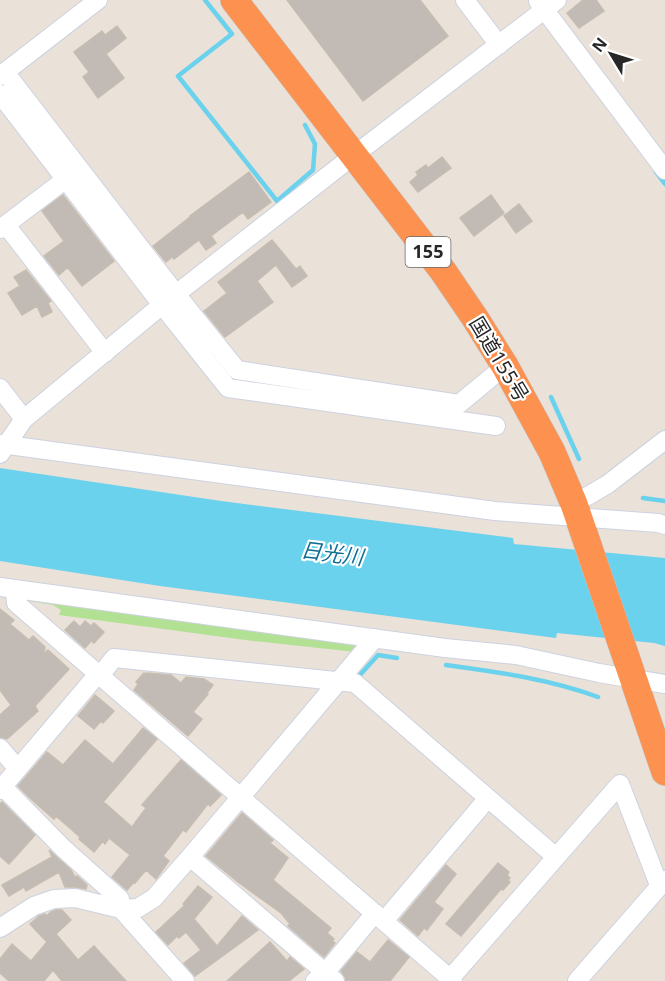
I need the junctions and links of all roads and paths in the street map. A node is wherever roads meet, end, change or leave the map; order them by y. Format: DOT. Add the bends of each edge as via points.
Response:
graph roads {
  1 [pos="98,0"];
  2 [pos="234,0"];
  3 [pos="465,0"];
  4 [pos="546,3"];
  5 [pos="499,45"];
  6 [pos="2,74"];
  7 [pos="0,94"];
  8 [pos="353,156"];
  9 [pos="665,170"];
  10 [pos="66,179"];
  11 [pos="3,227"];
  12 [pos="169,300"];
  13 [pos="105,352"];
  14 [pos="506,366"];
  15 [pos="0,388"];
  16 [pos="478,388"];
  17 [pos="24,419"];
  18 [pos="472,422"];
  19 [pos="496,426"];
  20 [pos="665,440"];
  21 [pos="2,448"];
  22 [pos="578,517"];
  23 [pos="665,525"];
  24 [pos="8,588"];
  25 [pos="375,638"];
  26 [pos="631,673"];
  27 [pos="98,676"];
  28 [pos="339,681"];
  29 [pos="665,684"];
  30 [pos="0,748"];
  31 [pos="18,769"];
  32 [pos="665,772"];
  33 [pos="1,789"];
  34 [pos="240,796"];
  35 [pos="488,798"];
  36 [pos="190,857"];
  37 [pos="556,857"];
  38 [pos="662,882"];
  39 [pos="121,909"];
  40 [pos="379,917"];
  41 [pos="3,921"];
  42 [pos="325,978"];
  43 [pos="450,980"];
  44 [pos="185,981"];
  45 [pos="576,981"];
  1 -- 6 [label="street"];
  2 -- 8 [label="highway, 国道155号 / 155"];
  3 -- 5 [label="street"];
  4 -- 5 [label="street"];
  4 -- 9 [label="street"];
  5 -- 8 [label="street"];
  6 -- 12 [label="street"];
  7 -- 10 [label="street"];
  8 -- 12 [label="street"];
  8 -- 14 [label="highway, 国道155号 / 155" via="443,271"];
  10 -- 11 [label="street"];
  10 -- 12 [label="street"];
  11 -- 13 [label="street"];
  12 -- 13 [label="street"];
  12 -- 16 [label="street" via="237,370 459,404"];
  12 -- 18 [label="street" via="228,388"];
  13 -- 17 [label="street"];
  14 -- 16 [label="street"];
  14 -- 22 [label="highway, 国道155号 / 155" via="552,452"];
  15 -- 17 [label="street"];
  16 -- 18 [label="street"];
  17 -- 21 [label="street"];
  18 -- 19 [label="street"];
  20 -- 22 [label="street" via="608,484"];
  21 -- 22 [label="street" via="495,511"];
  22 -- 23 [label="street"];
  22 -- 26 [label="highway, 国道155号 / 155"];
  24 -- 25 [label="street"];
  24 -- 27 [label="street" via="16,603"];
  25 -- 26 [label="street"];
  25 -- 28 [label="street"];
  26 -- 29 [label="street"];
  26 -- 32 [label="highway, 国道155号 / 155"];
  27 -- 28 [label="street" via="114,658"];
  27 -- 31 [label="street"];
  27 -- 34 [label="street"];
  28 -- 34 [label="street"];
  28 -- 35 [label="street" via="355,683"];
  30 -- 31 [label="street"];
  31 -- 33 [label="street"];
  33 -- 39 [label="street" via="120,899"];
  34 -- 36 [label="street"];
  34 -- 40 [label="street"];
  35 -- 37 [label="street"];
  35 -- 40 [label="street"];
  36 -- 39 [label="street" via="154,898 138,908"];
  36 -- 42 [label="street"];
  37 -- 38 [label="street" via="620,784"];
  37 -- 43 [label="street"];
  38 -- 45 [label="street"];
  39 -- 41 [label="street" via="75,898 54,899"];
  39 -- 44 [label="street"];
  40 -- 42 [label="street"];
  40 -- 43 [label="street"];
}
